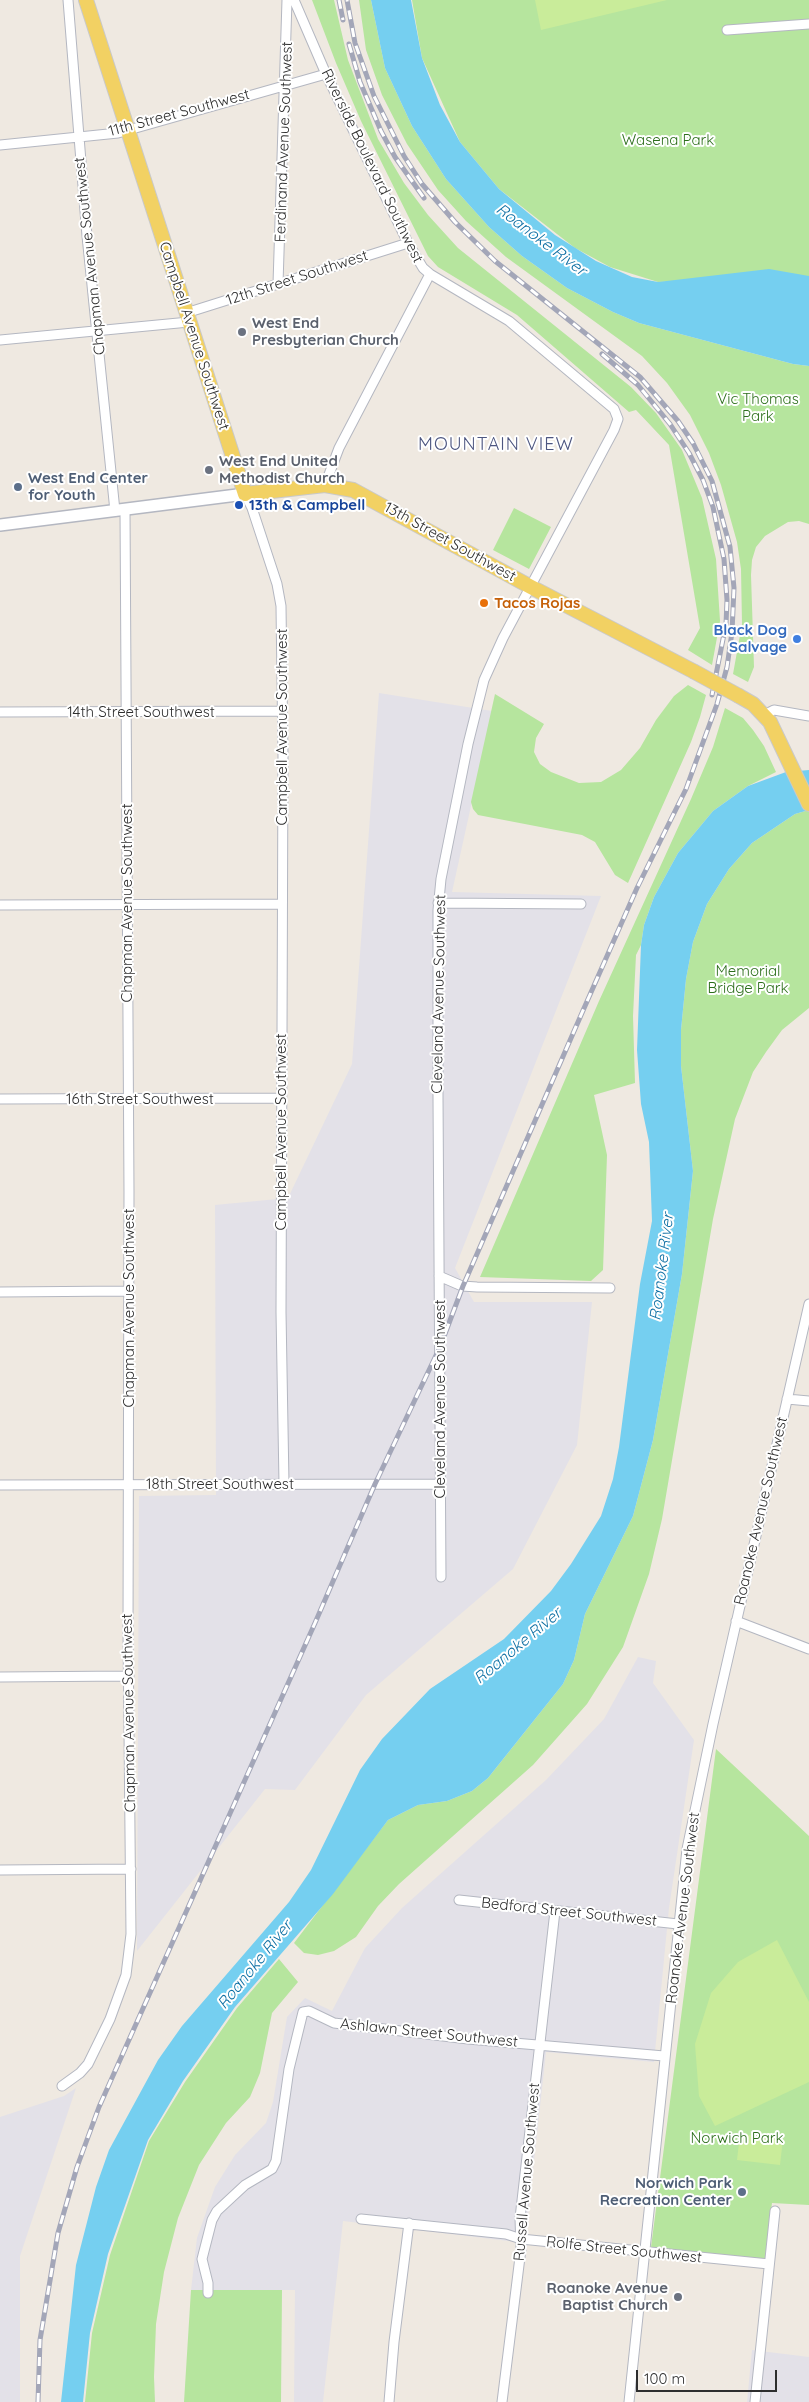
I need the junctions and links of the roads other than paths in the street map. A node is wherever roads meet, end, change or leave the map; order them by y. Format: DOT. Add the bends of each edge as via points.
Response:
graph roads {
  1 [pos="68,0"];
  2 [pos="86,0"];
  3 [pos="288,0"];
  4 [pos="294,0"];
  5 [pos="809,24"];
  6 [pos="727,30"];
  7 [pos="326,74"];
  8 [pos="286,84"];
  9 [pos="128,131"];
  10 [pos="78,137"];
  11 [pos="0,145"];
  12 [pos="408,243"];
  13 [pos="430,274"];
  14 [pos="278,284"];
  15 [pos="188,318"];
  16 [pos="98,331"];
  17 [pos="0,340"];
  18 [pos="618,419"];
  19 [pos="325,485"];
  20 [pos="245,494"];
  21 [pos="120,511"];
  22 [pos="0,525"];
  23 [pos="531,587"];
  24 [pos="282,711"];
  25 [pos="0,712"];
  26 [pos="127,712"];
  27 [pos="764,715"];
  28 [pos="809,716"];
  29 [pos="809,804"];
  30 [pos="438,903"];
  31 [pos="282,904"];
  32 [pos="581,904"];
  33 [pos="0,905"];
  34 [pos="127,905"];
  35 [pos="128,1098"];
  36 [pos="281,1098"];
  37 [pos="0,1099"];
  38 [pos="439,1276"];
  39 [pos="610,1288"];
  40 [pos="128,1291"];
  41 [pos="0,1292"];
  42 [pos="809,1304"];
  43 [pos="787,1399"];
  44 [pos="809,1401"];
  45 [pos="284,1484"];
  46 [pos="440,1484"];
  47 [pos="0,1485"];
  48 [pos="128,1485"];
  49 [pos="441,1577"];
  50 [pos="736,1621"];
  51 [pos="809,1649"];
  52 [pos="128,1676"];
  53 [pos="0,1677"];
  54 [pos="0,1870"];
  55 [pos="130,1870"];
  56 [pos="459,1900"];
  57 [pos="555,1911"];
  58 [pos="678,1924"];
  59 [pos="540,2045"];
  60 [pos="664,2056"];
  61 [pos="62,2086"];
  62 [pos="775,2211"];
  63 [pos="361,2219"];
  64 [pos="409,2223"];
  65 [pos="521,2239"];
  66 [pos="644,2252"];
  67 [pos="769,2264"];
  68 [pos="208,2293"];
  69 [pos="389,2402"];
  70 [pos="502,2402"];
  71 [pos="629,2402"];
  72 [pos="756,2402"];
  1 -- 10 [label="street, Chapman Avenue Southwest"];
  2 -- 9 [label="main road, Campbell Avenue Southwest"];
  3 -- 8 [label="street, Ferdinand Avenue Southwest"];
  4 -- 7 [label="street, Riverside Boulevard Southwest"];
  5 -- 6 [label="street"];
  7 -- 8 [label="street, 11th Street Southwest"];
  7 -- 12 [label="street, Riverside Boulevard Southwest"];
  8 -- 9 [label="street, 11th Street Southwest"];
  8 -- 14 [label="street, Ferdinand Avenue Southwest"];
  9 -- 10 [label="street, 11th Street Southwest"];
  9 -- 15 [label="main road, Campbell Avenue Southwest"];
  10 -- 11 [label="street, 11th Street Southwest"];
  10 -- 16 [label="street, Chapman Avenue Southwest"];
  12 -- 13 [label="street, Riverside Boulevard Southwest"];
  12 -- 14 [label="street, 12th Street Southwest"];
  13 -- 18 [label="street, Riverside Boulevard Southwest" via="509,321 614,410"];
  13 -- 19 [label="street" via="336,453"];
  14 -- 15 [label="street, 12th Street Southwest"];
  15 -- 16 [label="street, 12th Street Southwest"];
  15 -- 20 [label="main road, Campbell Avenue Southwest"];
  16 -- 17 [label="street, 12th Street Southwest"];
  16 -- 21 [label="street, Chapman Avenue Southwest"];
  18 -- 23 [label="street, Cleveland Avenue Southwest"];
  19 -- 20 [label="main road, 13th Street Southwest"];
  19 -- 23 [label="main road, 13th Street Southwest" via="353,490"];
  20 -- 21 [label="main road, 13th Street Southwest"];
  20 -- 24 [label="street, Campbell Avenue Southwest" via="279,592"];
  21 -- 22 [label="main road, 13th Street Southwest"];
  21 -- 26 [label="street, Chapman Avenue Southwest"];
  23 -- 27 [label="main road, 13th Street Southwest, bridge" via="739,696"];
  23 -- 30 [label="street, Cleveland Avenue Southwest" via="484,680 467,748"];
  24 -- 26 [label="street, 14th Street Southwest"];
  24 -- 31 [label="street, Campbell Avenue Southwest"];
  25 -- 26 [label="street, 14th Street Southwest"];
  26 -- 34 [label="street, Chapman Avenue Southwest"];
  27 -- 28 [label="street" via="774,710"];
  27 -- 29 [label="main road, 13th Street Southwest" via="780,741"];
  30 -- 32 [label="street"];
  30 -- 38 [label="street, Cleveland Avenue Southwest"];
  31 -- 34 [label="street"];
  31 -- 36 [label="street, Campbell Avenue Southwest"];
  33 -- 34 [label="street"];
  34 -- 35 [label="street, Chapman Avenue Southwest"];
  35 -- 36 [label="street, 16th Street Southwest"];
  35 -- 37 [label="street, 16th Street Southwest"];
  35 -- 40 [label="street, Chapman Avenue Southwest"];
  36 -- 45 [label="street, Campbell Avenue Southwest"];
  38 -- 39 [label="street" via="462,1286 477,1288"];
  38 -- 46 [label="street, Cleveland Avenue Southwest"];
  40 -- 41 [label="street"];
  40 -- 48 [label="street, Chapman Avenue Southwest"];
  42 -- 43 [label="street, Roanoke Avenue Southwest"];
  43 -- 44 [label="street"];
  43 -- 50 [label="street, Roanoke Avenue Southwest"];
  45 -- 46 [label="street, 18th Street Southwest"];
  45 -- 48 [label="street, 18th Street Southwest"];
  46 -- 49 [label="street, Cleveland Avenue Southwest"];
  47 -- 48 [label="street, 18th Street Southwest"];
  48 -- 52 [label="street, Chapman Avenue Southwest"];
  50 -- 51 [label="street"];
  50 -- 58 [label="street, Roanoke Avenue Southwest" via="691,1826"];
  52 -- 53 [label="street"];
  52 -- 55 [label="street, Chapman Avenue Southwest"];
  54 -- 55 [label="street"];
  55 -- 61 [label="street, Chapman Avenue Southwest" via="130,1955 122,1990 88,2064"];
  56 -- 57 [label="street, Bedford Street Southwest"];
  57 -- 58 [label="street, Bedford Street Southwest"];
  57 -- 59 [label="street, Russell Avenue Southwest"];
  58 -- 60 [label="street, Roanoke Avenue Southwest"];
  59 -- 60 [label="street, Ashlawn Street Southwest"];
  59 -- 65 [label="street, Russell Avenue Southwest" via="520,2218"];
  59 -- 68 [label="street, Ashlawn Street Southwest" via="334,2023 309,2011 303,2012 289,2069 276,2161 272,2169 245,2185 217,2211 212,2220 202,2259"];
  60 -- 66 [label="street, Roanoke Avenue Southwest"];
  62 -- 67 [label="street"];
  63 -- 64 [label="street, Rolfe Street Southwest"];
  64 -- 65 [label="street, Rolfe Street Southwest" via="506,2234"];
  64 -- 69 [label="street"];
  65 -- 66 [label="street, Rolfe Street Southwest"];
  65 -- 70 [label="street, Russell Avenue Southwest"];
  66 -- 67 [label="street, Rolfe Street Southwest"];
  66 -- 71 [label="street, Roanoke Avenue Southwest"];
  67 -- 72 [label="street"];
}
